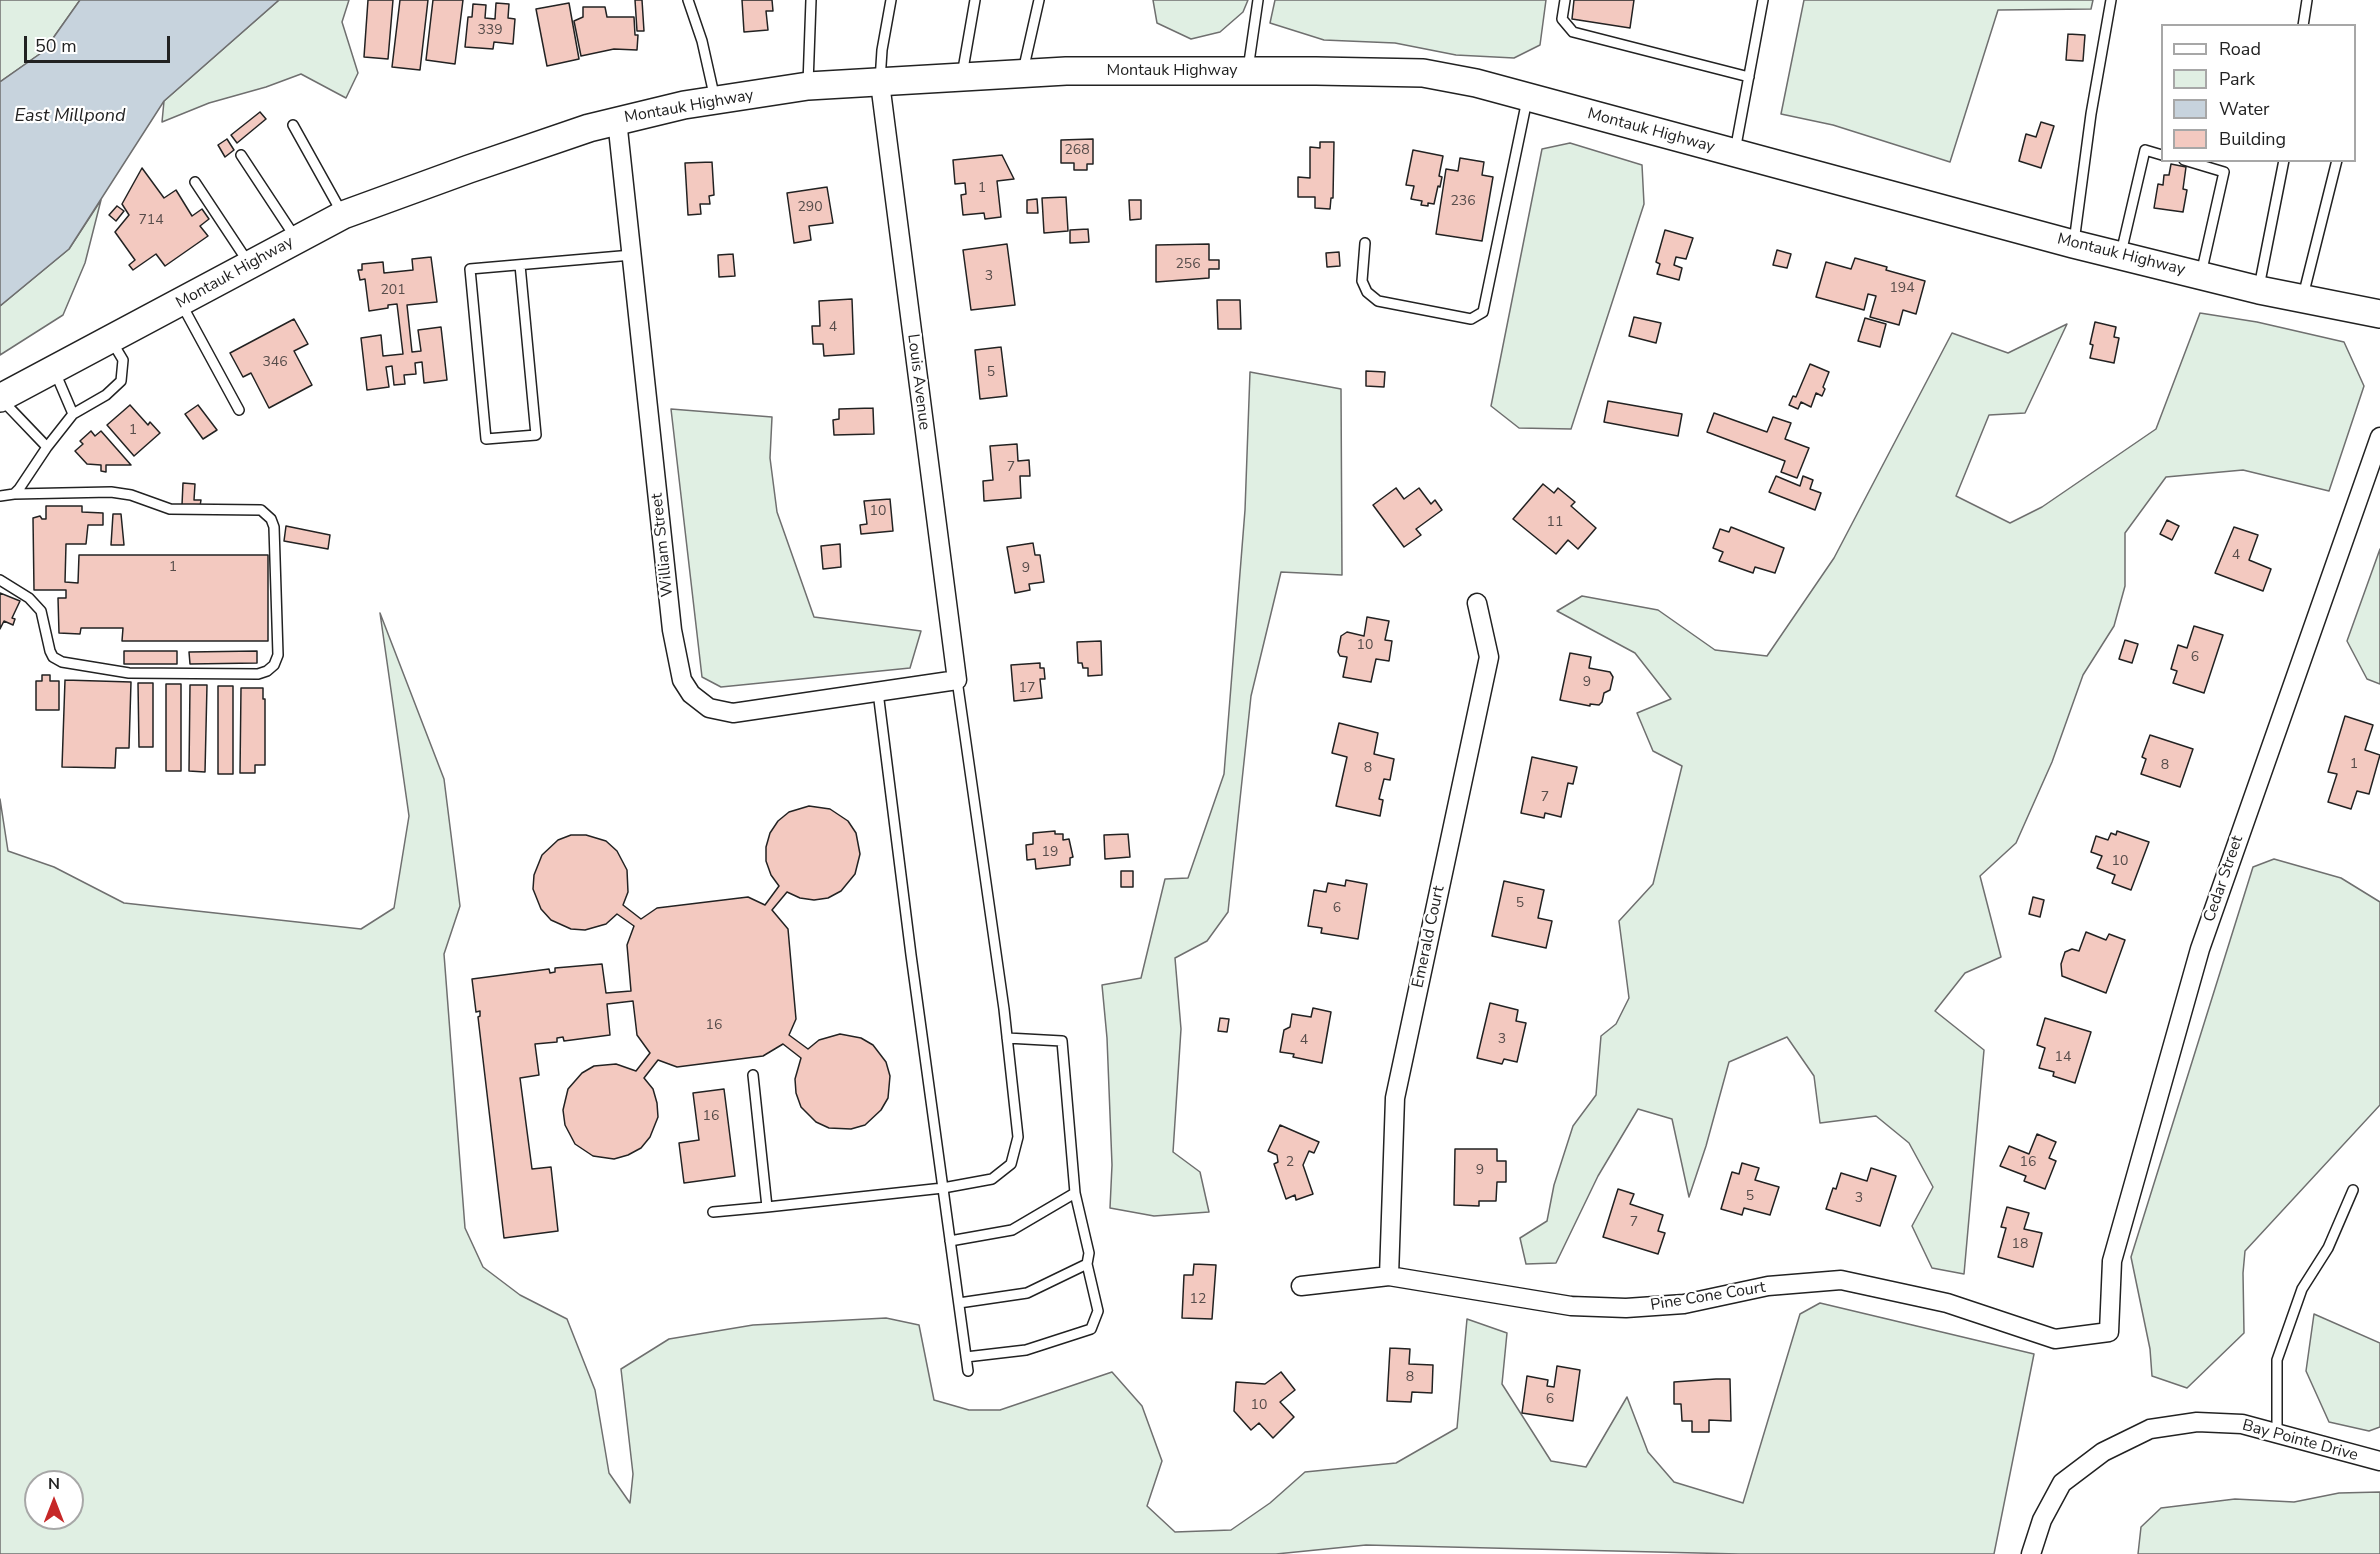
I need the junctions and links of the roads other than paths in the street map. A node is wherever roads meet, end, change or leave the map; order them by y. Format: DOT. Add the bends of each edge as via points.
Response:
graph roads {
  1 [pos="688,0"];
  2 [pos="811,0"];
  3 [pos="891,0"];
  4 [pos="975,0"];
  5 [pos="1039,0"];
  6 [pos="1258,0"];
  7 [pos="1564,0"];
  8 [pos="1763,0"];
  9 [pos="2111,0"];
  10 [pos="2307,0"];
  11 [pos="2302,24"];
  12 [pos="1248,71"];
  13 [pos="1023,74"];
  14 [pos="1749,77"];
  15 [pos="962,79"];
  16 [pos="880,83"];
  17 [pos="808,86"];
  18 [pos="1528,98"];
  19 [pos="716,101"];
  20 [pos="617,120"];
  21 [pos="293,125"];
  22 [pos="1735,154"];
  23 [pos="2161,154"];
  24 [pos="241,155"];
  25 [pos="2191,162"];
  26 [pos="2284,162"];
  27 [pos="2336,162"];
  28 [pos="195,182"];
  29 [pos="343,215"];
  30 [pos="297,238"];
  31 [pos="1365,243"];
  32 [pos="2073,244"];
  33 [pos="632,255"];
  34 [pos="2120,255"];
  35 [pos="249,264"];
  36 [pos="519,265"];
  37 [pos="2200,275"];
  38 [pos="2259,290"];
  39 [pos="2302,298"];
  40 [pos="181,303"];
  41 [pos="2380,314"];
  42 [pos="111,340"];
  43 [pos="54,370"];
  44 [pos="0,398"];
  45 [pos="239,410"];
  46 [pos="73,414"];
  47 [pos="2380,437"];
  48 [pos="47,447"];
  49 [pos="14,494"];
  50 [pos="0,496"];
  51 [pos="0,580"];
  52 [pos="1477,603"];
  53 [pos="957,680"];
  54 [pos="878,692"];
  55 [pos="1007,1038"];
  56 [pos="753,1075"];
  57 [pos="943,1188"];
  58 [pos="2353,1190"];
  59 [pos="1075,1193"];
  60 [pos="767,1207"];
  61 [pos="713,1212"];
  62 [pos="950,1240"];
  63 [pos="1087,1264"];
  64 [pos="1389,1276"];
  65 [pos="1301,1286"];
  66 [pos="959,1303"];
  67 [pos="2109,1332"];
  68 [pos="966,1357"];
  69 [pos="968,1371"];
  70 [pos="2277,1432"];
  71 [pos="2380,1461"];
  72 [pos="2031,1554"];
  1 -- 19 [label="lane"];
  2 -- 17 [label="lane"];
  3 -- 16 [label="lane"];
  4 -- 15 [label="lane"];
  5 -- 13 [label="lane"];
  6 -- 12 [label="lane"];
  7 -- 14 [label="lane" via="1562,20 1573,32"];
  8 -- 14 [label="lane"];
  9 -- 32 [label="lane"];
  10 -- 11 [label="lane"];
  12 -- 13 [label="main road, Montauk Highway"];
  12 -- 18 [label="main road, Montauk Highway" via="1423,73"];
  13 -- 15 [label="main road, Montauk Highway"];
  14 -- 22 [label="lane"];
  15 -- 16 [label="main road, Montauk Highway"];
  16 -- 17 [label="main road, Montauk Highway"];
  16 -- 53 [label="street, Louis Avenue"];
  17 -- 19 [label="main road, Montauk Highway"];
  18 -- 22 [label="main road, Montauk Highway"];
  18 -- 31 [label="lane" via="1483,312 1471,319 1378,301 1366,292 1362,281"];
  19 -- 20 [label="main road, Montauk Highway"];
  20 -- 29 [label="main road, Montauk Highway"];
  20 -- 33 [label="street, William Street"];
  21 -- 29 [label="lane"];
  22 -- 32 [label="main road, Montauk Highway"];
  23 -- 34 [label="lane" via="2145,150"];
  24 -- 30 [label="lane"];
  25 -- 37 [label="lane" via="2224,171"];
  26 -- 38 [label="lane"];
  27 -- 39 [label="lane"];
  28 -- 35 [label="lane"];
  29 -- 30 [label="main road, Montauk Highway"];
  30 -- 35 [label="main road, Montauk Highway"];
  32 -- 34 [label="main road, Montauk Highway"];
  33 -- 36 [label="lane"];
  33 -- 54 [label="street, William Street" via="672,630 682,680 691,694 710,708 733,713"];
  34 -- 37 [label="main road, Montauk Highway"];
  35 -- 40 [label="main road, Montauk Highway"];
  36 -- 36 [label="lane" via="470,269 486,440 536,435"];
  37 -- 38 [label="main road, Montauk Highway"];
  38 -- 39 [label="main road, Montauk Highway"];
  39 -- 41 [label="main road, Montauk Highway"];
  40 -- 42 [label="main road, Montauk Highway"];
  40 -- 45 [label="lane"];
  42 -- 43 [label="main road, Montauk Highway"];
  42 -- 46 [label="lane" via="123,360 121,381 106,395"];
  43 -- 44 [label="main road, Montauk Highway"];
  43 -- 46 [label="lane"];
  44 -- 48 [label="lane"];
  46 -- 48 [label="lane"];
  47 -- 67 [label="street, Cedar Street" via="2200,949 2112,1260"];
  48 -- 49 [label="lane"];
  49 -- 50 [label="lane"];
  49 -- 51 [label="lane" via="111,492 170,509 261,510 274,527 278,655 274,665 258,674 129,673 62,662 50,651 41,611 29,598"];
  52 -- 64 [label="street, Emerald Court" via="1489,657 1395,1098"];
  53 -- 54 [label="street, William Street"];
  53 -- 55 [label="lane"];
  54 -- 57 [label="lane"];
  55 -- 57 [label="lane" via="1018,1137 1011,1164 992,1179"];
  55 -- 59 [label="lane" via="1062,1041"];
  56 -- 60 [label="lane"];
  57 -- 60 [label="lane"];
  57 -- 62 [label="lane"];
  58 -- 70 [label="lane" via="2328,1248 2302,1288 2277,1360"];
  59 -- 62 [label="lane" via="1012,1230"];
  59 -- 63 [label="lane" via="1089,1253"];
  60 -- 61 [label="lane"];
  62 -- 66 [label="lane"];
  63 -- 66 [label="lane" via="1027,1293"];
  63 -- 68 [label="lane" via="1098,1311 1090,1329 1026,1350"];
  64 -- 65 [label="street, Pine Cone Court"];
  64 -- 67 [label="street, Pine Cone Court" via="1571,1306 1626,1308 1683,1304 1768,1286 1841,1280 1947,1303 2055,1339"];
  66 -- 68 [label="lane"];
  68 -- 69 [label="lane"];
  70 -- 71 [label="street, Bay Pointe Drive"];
  70 -- 72 [label="street, Bay Pointe Drive" via="2242,1424 2197,1422 2150,1429 2103,1452 2062,1483 2042,1520"];
}
